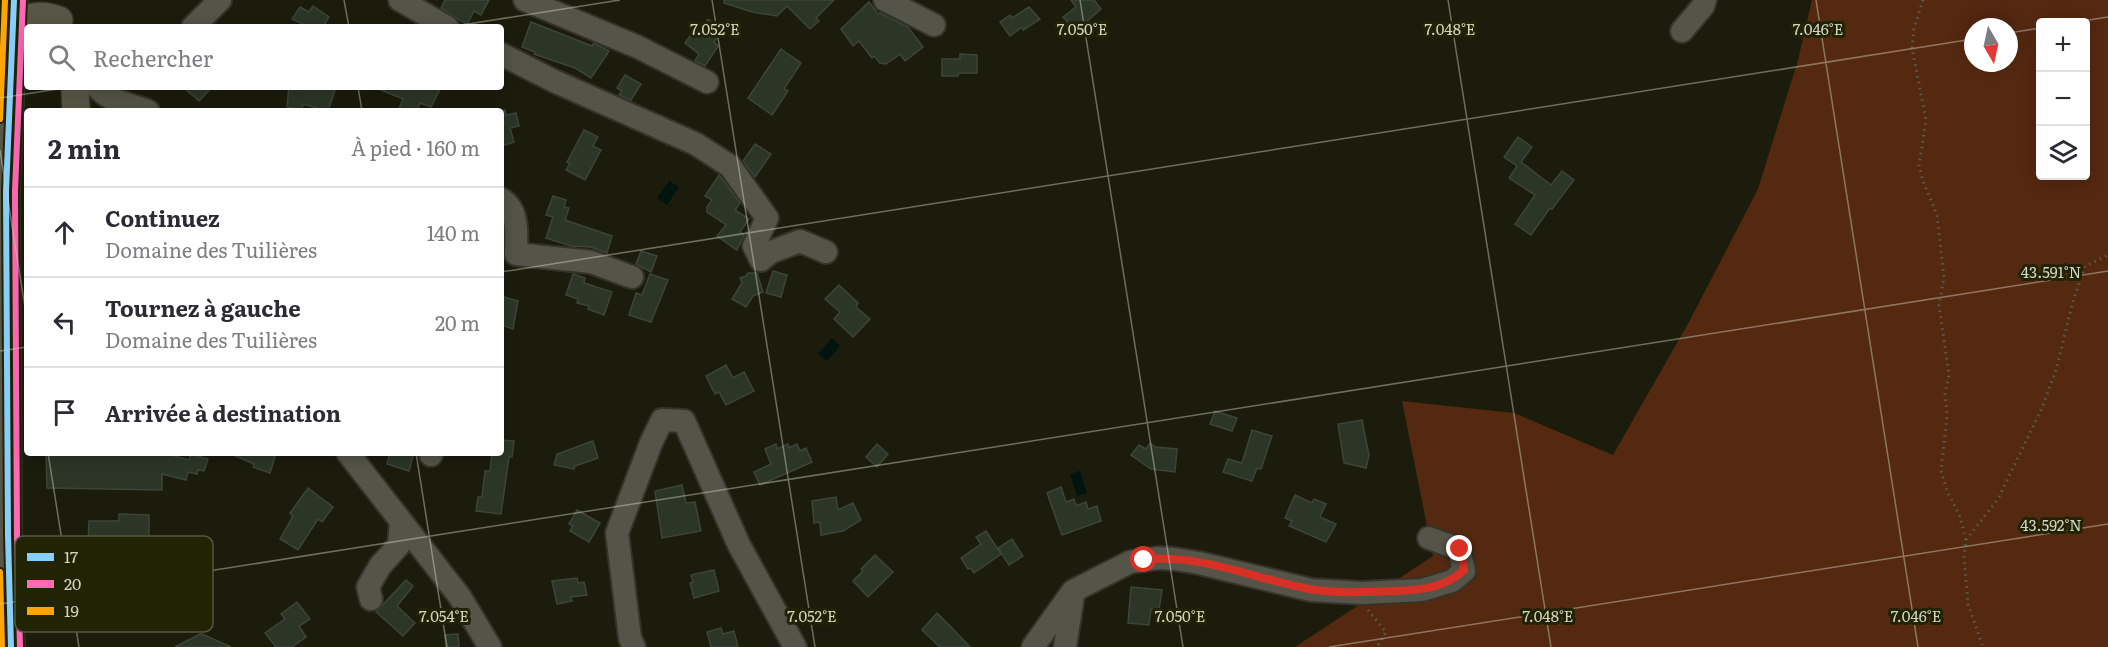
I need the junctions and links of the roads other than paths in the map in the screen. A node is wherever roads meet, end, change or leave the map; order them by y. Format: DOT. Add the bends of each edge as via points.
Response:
graph roads {
  1 [pos="220,0"];
  2 [pos="400,0"];
  3 [pos="525,0"];
  4 [pos="885,0"];
  5 [pos="1705,0"];
  6 [pos="14,13"];
  7 [pos="57,16"];
  8 [pos="196,24"];
  9 [pos="442,24"];
  10 [pos="934,26"];
  11 [pos="1682,31"];
  12 [pos="504,56"];
  13 [pos="707,82"];
  14 [pos="75,90"];
  15 [pos="99,90"];
  16 [pos="124,100"];
  17 [pos="76,108"];
  18 [pos="141,108"];
  19 [pos="3,148"];
  20 [pos="16,191"];
  21 [pos="504,201"];
  22 [pos="826,252"];
  23 [pos="24,269"];
  24 [pos="632,277"];
  25 [pos="7,314"];
  26 [pos="350,456"];
  27 [pos="4,462"];
  28 [pos="401,522"];
  29 [pos="1430,538"];
  30 [pos="1073,591"];
  31 [pos="370,599"];
  32 [pos="7,641"];
  33 [pos="490,647"];
  34 [pos="634,647"];
  35 [pos="795,647"];
  36 [pos="1033,647"];
  37 [pos="1065,647"];
  1 -- 8 [label="street"];
  2 -- 9 [label="street"];
  3 -- 13 [label="street" via="638,47"];
  4 -- 10 [label="street"];
  5 -- 11 [label="street"];
  6 -- 7 [label="main road" via="28,17"];
  6 -- 19 [label="main road"];
  12 -- 22 [label="street" via="696,144 729,166 767,218 754,246 761,260 800,241"];
  14 -- 17 [label="main road"];
  15 -- 16 [label="street" via="104,96"];
  16 -- 18 [label="street"];
  19 -- 20 [label="main road"];
  20 -- 25 [label="main road"];
  21 -- 24 [label="street" via="515,216 516,254 591,262"];
  23 -- 25 [label="main road"];
  25 -- 27 [label="main road"];
  26 -- 28 [label="street"];
  27 -- 32 [label="main road"];
  28 -- 31 [label="street" via="399,545 368,587"];
  28 -- 33 [label="street" via="460,597"];
  29 -- 30 [label="street" via="1460,549 1464,570 1452,581 1422,590 1311,590 1199,563 1158,558 1130,562"];
  30 -- 36 [label="street"];
  30 -- 37 [label="street"];
  34 -- 35 [label="street" via="617,534 663,420 684,421 739,545"];
}
